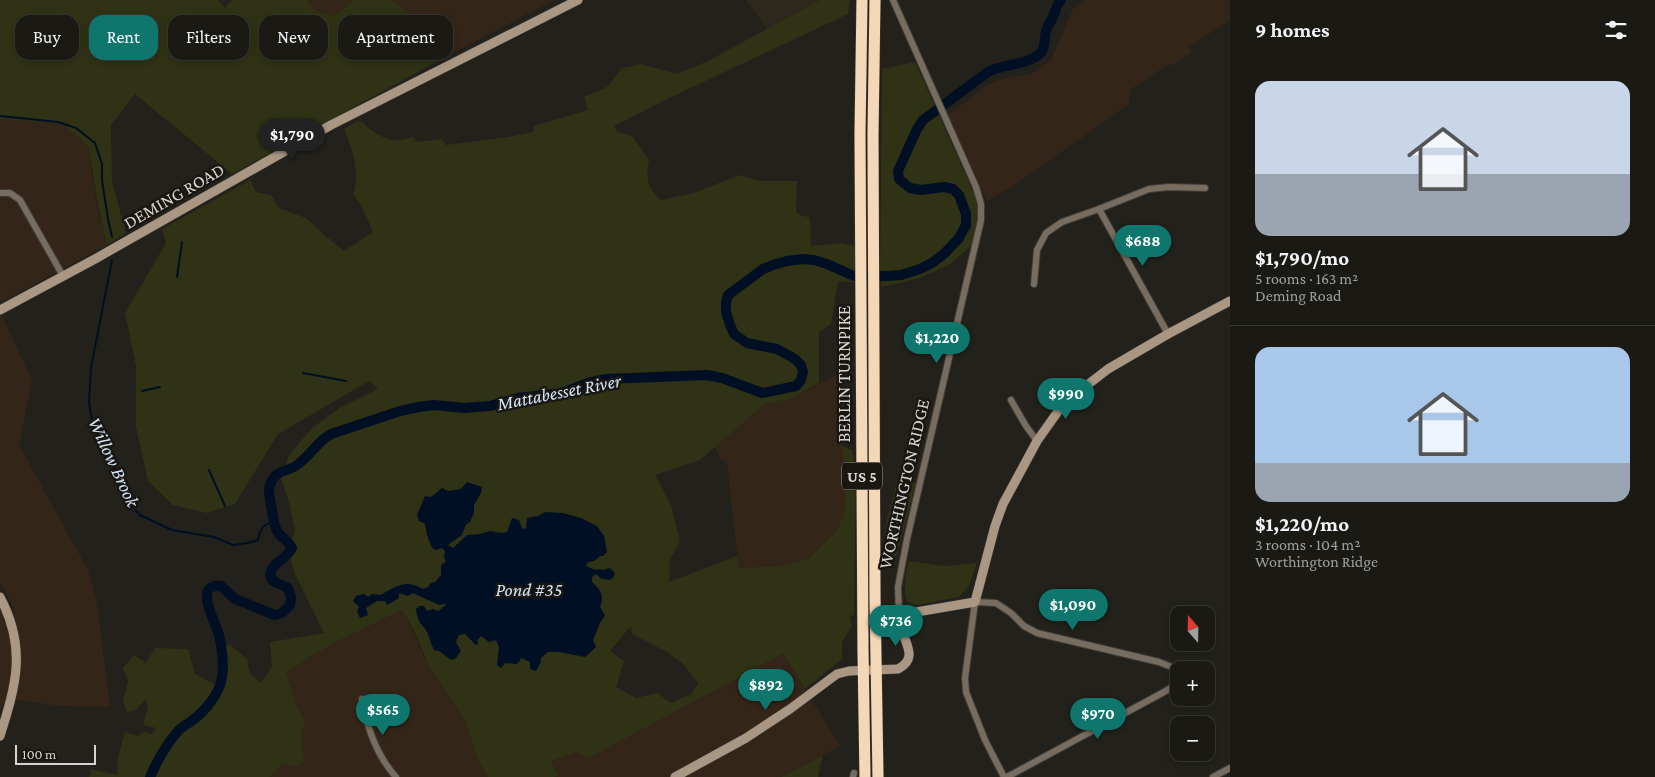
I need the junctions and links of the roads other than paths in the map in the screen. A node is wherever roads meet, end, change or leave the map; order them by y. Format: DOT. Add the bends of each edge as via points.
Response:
graph roads {
  1 [pos="578,0"];
  2 [pos="862,0"];
  3 [pos="875,0"];
  4 [pos="893,0"];
  5 [pos="1205,188"];
  6 [pos="0,193"];
  7 [pos="1099,209"];
  8 [pos="63,276"];
  9 [pos="1034,284"];
  10 [pos="1230,302"];
  11 [pos="0,310"];
  12 [pos="1168,334"];
  13 [pos="1011,400"];
  14 [pos="1037,441"];
  15 [pos="0,598"];
  16 [pos="976,602"];
  17 [pos="899,615"];
  18 [pos="1170,666"];
  19 [pos="863,670"];
  20 [pos="876,670"];
  21 [pos="1170,689"];
  22 [pos="362,699"];
  23 [pos="0,736"];
  24 [pos="1230,768"];
  25 [pos="396,777"];
  26 [pos="675,777"];
  27 [pos="865,777"];
  28 [pos="878,777"];
  29 [pos="1005,777"];
  30 [pos="1213,777"];
  1 -- 8 [label="street, DEMING ROAD" via="331,125"];
  2 -- 19 [label="highway, BERLIN TURNPIKE / US 5"];
  3 -- 20 [label="highway, BERLIN TURNPIKE / US 5"];
  4 -- 17 [label="street, WORTHINGTON RIDGE" via="976,187 982,211 907,539 898,587"];
  5 -- 7 [label="street" via="1169,186 1149,189"];
  6 -- 8 [label="street" via="10,193 20,200"];
  7 -- 9 [label="street" via="1062,222 1046,233 1037,250"];
  7 -- 12 [label="street"];
  8 -- 11 [label="street, DEMING ROAD"];
  10 -- 12 [label="street"];
  12 -- 14 [label="street" via="1108,369 1064,403"];
  13 -- 14 [label="street"];
  14 -- 16 [label="street" via="994,526"];
  15 -- 23 [label="street" via="14,630 16,664 12,700"];
  16 -- 17 [label="street"];
  16 -- 18 [label="street" via="996,603 1037,633"];
  16 -- 29 [label="street" via="965,678 966,692 985,740"];
  17 -- 20 [label="street, WORTHINGTON RIDGE" via="909,650 908,662 898,669"];
  19 -- 20 [label="street"];
  19 -- 26 [label="street" via="837,674 746,738"];
  19 -- 27 [label="highway, BERLIN TURNPIKE / US 5"];
  20 -- 28 [label="highway, BERLIN TURNPIKE / US 5"];
  21 -- 29 [label="street"];
  22 -- 25 [label="street" via="366,722 377,750"];
  24 -- 30 [label="street"];
}
